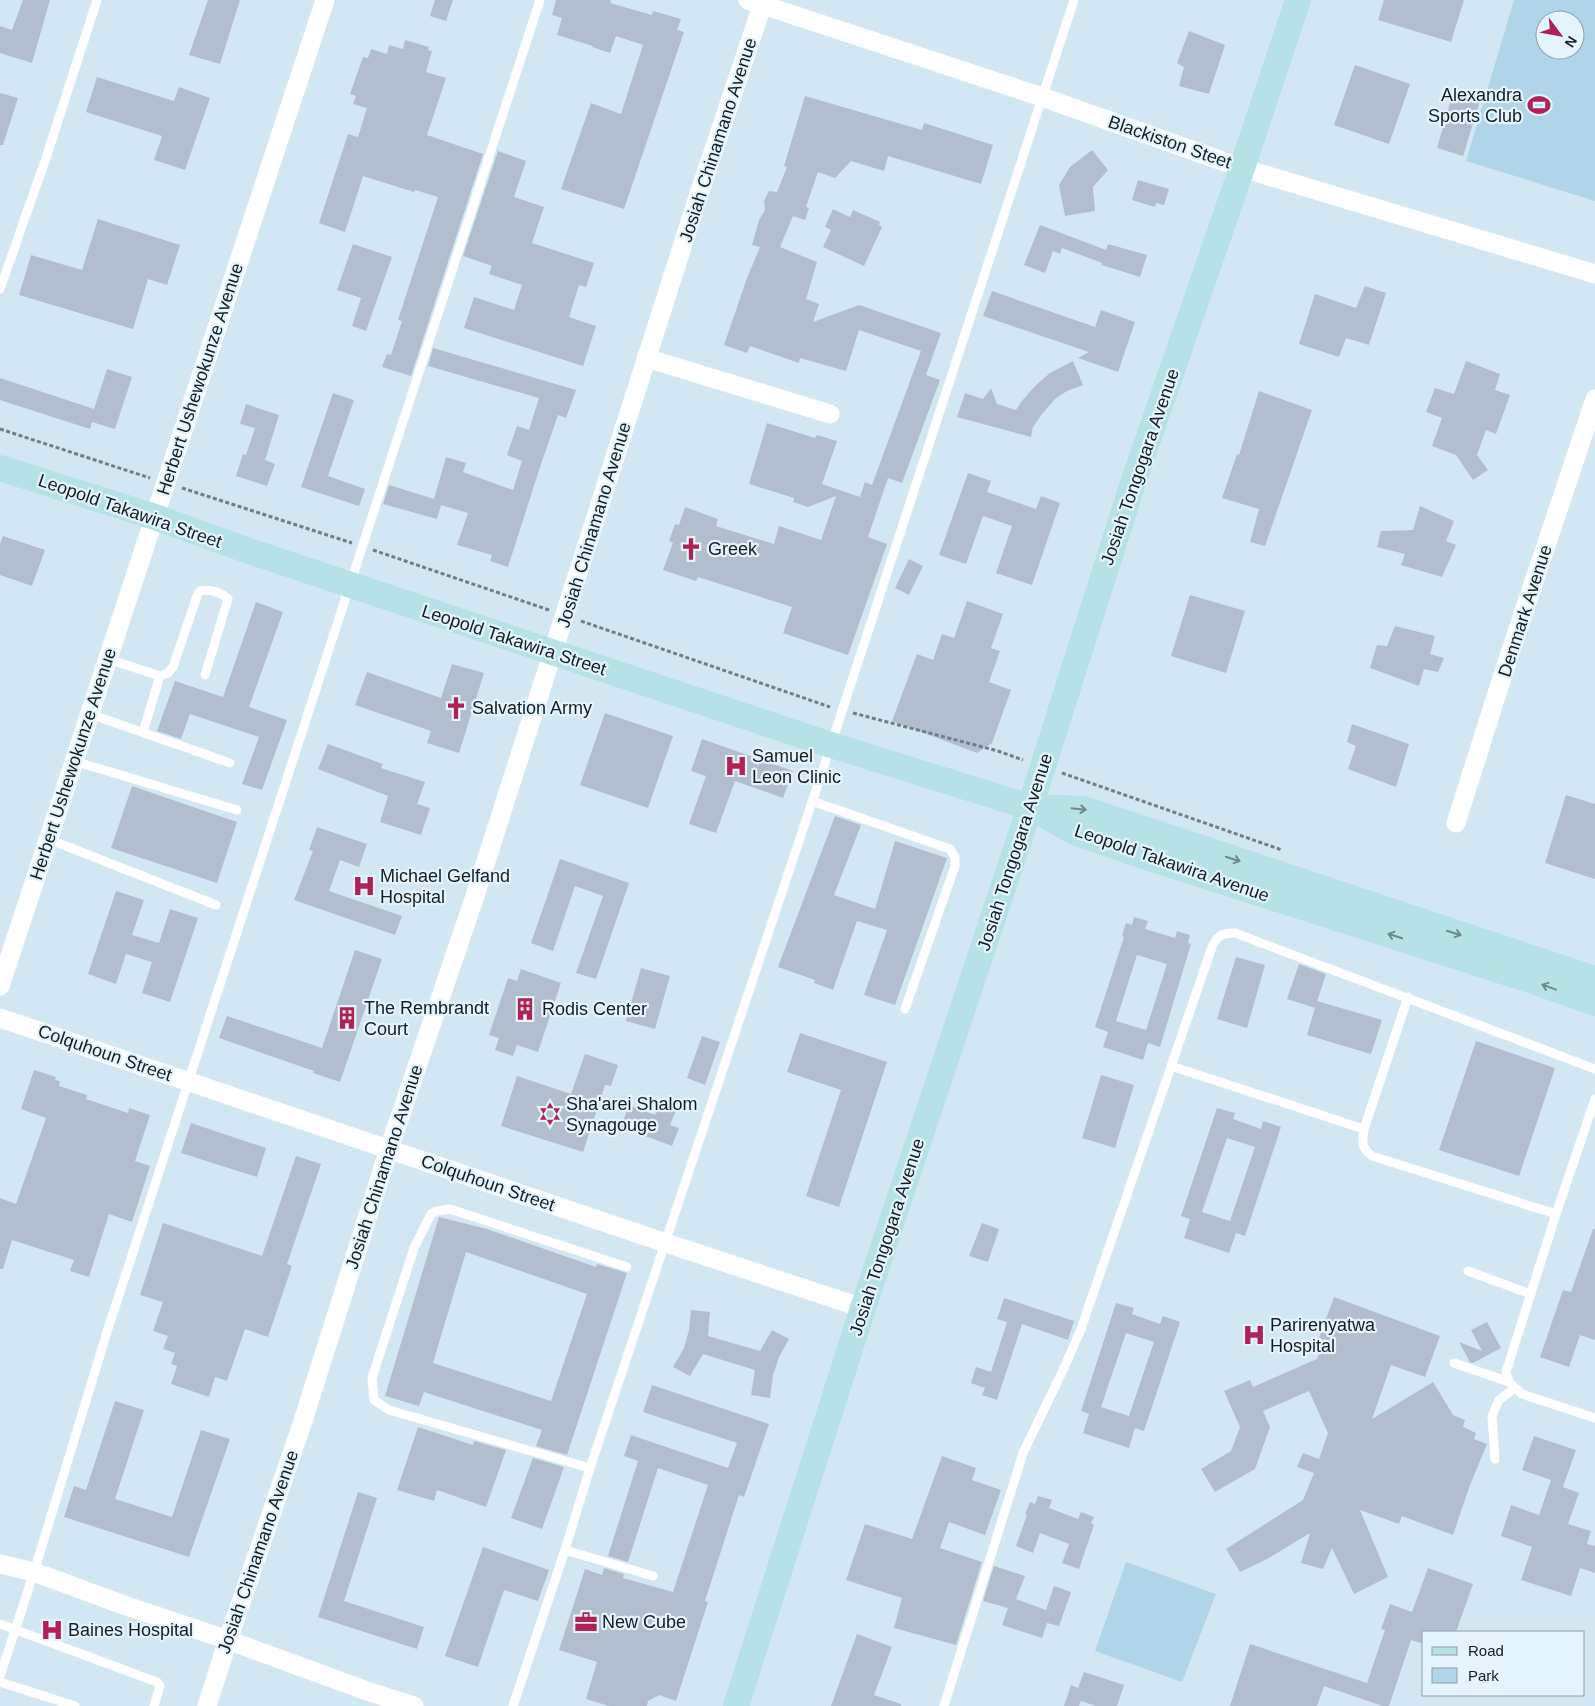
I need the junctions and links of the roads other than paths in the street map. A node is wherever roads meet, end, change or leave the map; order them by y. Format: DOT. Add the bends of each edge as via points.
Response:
graph roads {
  1 [pos="97,0"];
  2 [pos="325,0"];
  3 [pos="540,0"];
  4 [pos="1074,0"];
  5 [pos="1298,0"];
  6 [pos="758,2"];
  7 [pos="1042,97"];
  8 [pos="1242,168"];
  9 [pos="1595,274"];
  10 [pos="0,289"];
  11 [pos="646,358"];
  12 [pos="1595,399"];
  13 [pos="830,414"];
  14 [pos="0,468"];
  15 [pos="155,517"];
  16 [pos="349,585"];
  17 [pos="554,653"];
  18 [pos="108,659"];
  19 [pos="205,674"];
  20 [pos="160,676"];
  21 [pos="90,714"];
  22 [pos="143,732"];
  23 [pos="831,744"];
  24 [pos="74,761"];
  25 [pos="230,763"];
  26 [pos="812,801"];
  27 [pos="1030,807"];
  28 [pos="237,810"];
  29 [pos="1456,823"];
  30 [pos="48,839"];
  31 [pos="216,905"];
  32 [pos="1595,979"];
  33 [pos="0,986"];
  34 [pos="1408,997"];
  35 [pos="1595,1003"];
  36 [pos="905,1009"];
  37 [pos="0,1018"];
  38 [pos="1171,1066"];
  39 [pos="1595,1069"];
  40 [pos="189,1082"];
  41 [pos="1595,1099"];
  42 [pos="1364,1129"];
  43 [pos="389,1149"];
  44 [pos="1556,1214"];
  45 [pos="666,1243"];
  46 [pos="627,1267"];
  47 [pos="1468,1271"];
  48 [pos="1531,1294"];
  49 [pos="863,1308"];
  50 [pos="1454,1363"];
  51 [pos="1512,1385"];
  52 [pos="1595,1418"];
  53 [pos="1494,1459"];
  54 [pos="590,1468"];
  55 [pos="565,1550"];
  56 [pos="1,1566"];
  57 [pos="34,1572"];
  58 [pos="653,1576"];
  59 [pos="0,1624"];
  60 [pos="15,1629"];
  61 [pos="228,1640"];
  62 [pos="0,1676"];
  63 [pos="0,1682"];
  64 [pos="75,1706"];
  65 [pos="154,1706"];
  66 [pos="207,1706"];
  67 [pos="414,1706"];
  68 [pos="513,1706"];
  69 [pos="736,1706"];
  70 [pos="944,1706"];
  1 -- 10 [label="lane"];
  2 -- 15 [label="street, Herbert Ushewokunze Avenue"];
  3 -- 16 [label="lane"];
  4 -- 7 [label="lane"];
  5 -- 8 [label="main road, Josiah Tongogara Avenue"];
  6 -- 7 [label="street, Blackiston Steet"];
  6 -- 11 [label="street, Josiah Chinamano Avenue"];
  7 -- 8 [label="street, Blackiston Steet"];
  7 -- 23 [label="lane"];
  8 -- 9 [label="street, Blackiston Steet"];
  8 -- 27 [label="main road, Josiah Tongogara Avenue" via="1133,483"];
  11 -- 13 [label="street"];
  11 -- 17 [label="street, Josiah Chinamano Avenue"];
  12 -- 29 [label="street, Denmark Avenue"];
  14 -- 15 [label="main road, Leopold Takawira Street"];
  15 -- 16 [label="main road, Leopold Takawira Street"];
  15 -- 18 [label="street, Herbert Ushewokunze Avenue"];
  16 -- 17 [label="main road, Leopold Takawira Street"];
  16 -- 40 [label="lane"];
  17 -- 23 [label="main road, Leopold Takawira Street"];
  17 -- 43 [label="street, Josiah Chinamano Avenue"];
  18 -- 20 [label="lane"];
  18 -- 21 [label="street, Herbert Ushewokunze Avenue"];
  19 -- 20 [label="lane" via="228,598 207,590 200,591 197,596 173,667"];
  20 -- 22 [label="lane"];
  21 -- 22 [label="lane"];
  21 -- 24 [label="street, Herbert Ushewokunze Avenue"];
  22 -- 25 [label="lane"];
  23 -- 26 [label="lane"];
  23 -- 27 [label="main road, Leopold Takawira Street"];
  24 -- 28 [label="lane"];
  24 -- 30 [label="street, Herbert Ushewokunze Avenue"];
  26 -- 36 [label="lane" via="950,849 955,857 955,866"];
  26 -- 45 [label="lane"];
  27 -- 32 [label="main road, Leopold Takawira Avenue, one-way" via="1084,809"];
  35 -- 27 [label="main road, Leopold Takawira Avenue, one-way" via="1076,833"];
  27 -- 49 [label="main road, Josiah Tongogara Avenue"];
  30 -- 31 [label="lane"];
  30 -- 33 [label="street, Herbert Ushewokunze Avenue"];
  34 -- 38 [label="lane" via="1235,933 1224,933 1216,938 1212,947"];
  34 -- 39 [label="lane"];
  34 -- 42 [label="lane"];
  37 -- 40 [label="street, Colquhoun Street"];
  38 -- 42 [label="lane"];
  38 -- 70 [label="lane" via="1081,1330 1022,1453"];
  40 -- 43 [label="street, Colquhoun Street"];
  40 -- 57 [label="lane" via="107,1332"];
  41 -- 44 [label="lane"];
  42 -- 44 [label="lane" via="1362,1144 1372,1156"];
  43 -- 45 [label="street, Colquhoun Street"];
  43 -- 61 [label="street, Josiah Chinamano Avenue" via="302,1424"];
  44 -- 48 [label="lane"];
  45 -- 49 [label="street, Colquhoun Street"];
  45 -- 54 [label="lane"];
  46 -- 54 [label="lane" via="450,1209 436,1211 431,1214 414,1248 372,1378 374,1400 389,1410"];
  47 -- 48 [label="lane"];
  48 -- 51 [label="lane" via="1506,1372"];
  49 -- 69 [label="main road, Josiah Tongogara Avenue"];
  50 -- 51 [label="lane"];
  51 -- 52 [label="lane" via="1522,1394"];
  51 -- 53 [label="lane" via="1499,1400 1492,1416"];
  54 -- 55 [label="lane"];
  55 -- 58 [label="lane"];
  55 -- 68 [label="lane"];
  56 -- 57 [label="street"];
  57 -- 60 [label="lane"];
  57 -- 61 [label="street"];
  59 -- 60 [label="lane"];
  60 -- 62 [label="lane"];
  60 -- 65 [label="lane" via="157,1682 160,1686"];
  61 -- 66 [label="street, Josiah Chinamano Avenue"];
  61 -- 67 [label="street"];
  63 -- 64 [label="lane"];
}
